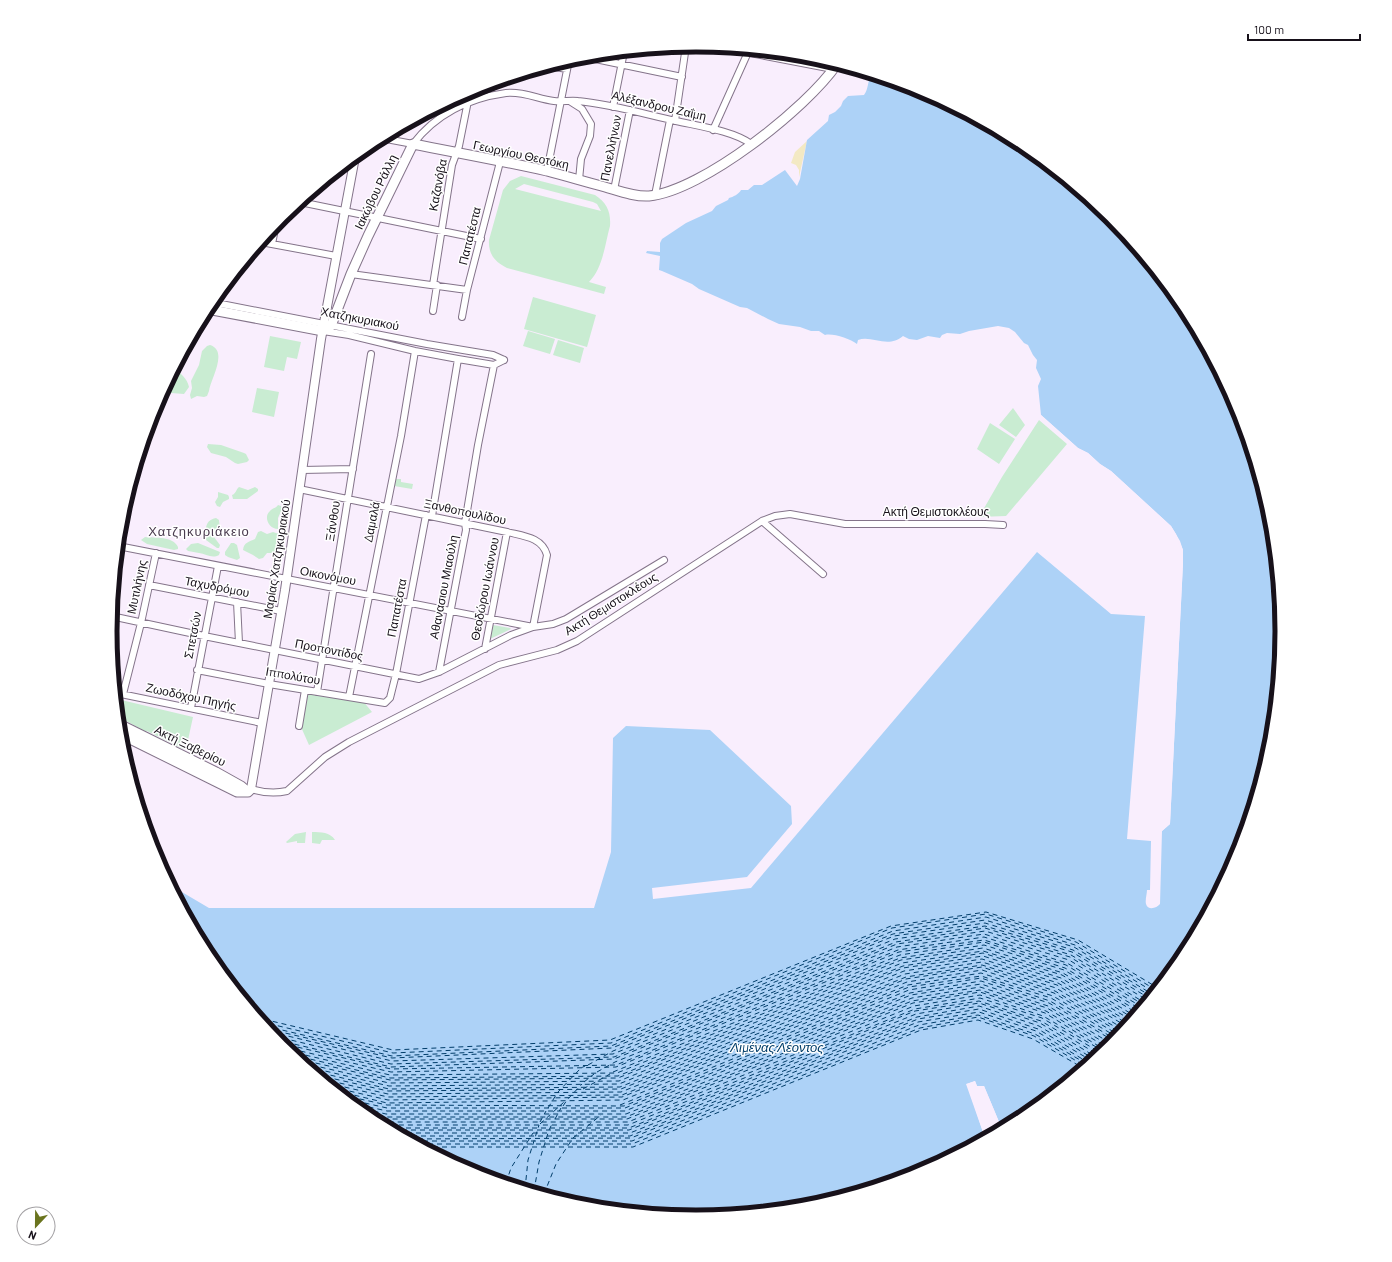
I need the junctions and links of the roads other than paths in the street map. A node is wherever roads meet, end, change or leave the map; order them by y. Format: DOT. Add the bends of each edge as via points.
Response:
graph roads {
  1 [pos="685,52"];
  2 [pos="747,54"];
  3 [pos="623,57"];
  4 [pos="600,60"];
  5 [pos="621,65"];
  6 [pos="562,68"];
  7 [pos="567,69"];
  8 [pos="833,69"];
  9 [pos="682,77"];
  10 [pos="468,99"];
  11 [pos="569,100"];
  12 [pos="560,102"];
  13 [pos="467,103"];
  14 [pos="453,106"];
  15 [pos="456,107"];
  16 [pos="613,107"];
  17 [pos="630,110"];
  18 [pos="672,120"];
  19 [pos="713,130"];
  20 [pos="391,140"];
  21 [pos="413,144"];
  22 [pos="751,144"];
  23 [pos="456,153"];
  24 [pos="500,162"];
  25 [pos="354,165"];
  26 [pos="547,171"];
  27 [pos="579,180"];
  28 [pos="614,190"];
  29 [pos="655,195"];
  30 [pos="306,203"];
  31 [pos="345,211"];
  32 [pos="377,218"];
  33 [pos="441,232"];
  34 [pos="274,236"];
  35 [pos="481,239"];
  36 [pos="267,243"];
  37 [pos="272,244"];
  38 [pos="336,256"];
  39 [pos="351,274"];
  40 [pos="435,285"];
  41 [pos="468,290"];
  42 [pos="218,306"];
  43 [pos="433,311"];
  44 [pos="462,317"];
  45 [pos="326,327"];
  46 [pos="415,351"];
  47 [pos="371,354"];
  48 [pos="458,359"];
  49 [pos="494,365"];
  50 [pos="353,469"];
  51 [pos="302,470"];
  52 [pos="299,489"];
  53 [pos="348,500"];
  54 [pos="386,507"];
  55 [pos="429,516"];
  56 [pos="762,521"];
  57 [pos="465,523"];
  58 [pos="1003,525"];
  59 [pos="507,532"];
  60 [pos="123,547"];
  61 [pos="156,553"];
  62 [pos="664,560"];
  63 [pos="218,566"];
  64 [pos="823,574"];
  65 [pos="286,580"];
  66 [pos="149,585"];
  67 [pos="334,588"];
  68 [pos="368,595"];
  69 [pos="211,598"];
  70 [pos="237,602"];
  71 [pos="409,603"];
  72 [pos="281,611"];
  73 [pos="451,611"];
  74 [pos="117,617"];
  75 [pos="490,619"];
  76 [pos="141,623"];
  77 [pos="533,627"];
  78 [pos="204,636"];
  79 [pos="239,643"];
  80 [pos="484,649"];
  81 [pos="274,650"];
  82 [pos="323,660"];
  83 [pos="354,666"];
  84 [pos="197,670"];
  85 [pos="439,672"];
  86 [pos="396,674"];
  87 [pos="269,684"];
  88 [pos="120,689"];
  89 [pos="304,690"];
  90 [pos="318,692"];
  91 [pos="121,693"];
  92 [pos="349,697"];
  93 [pos="385,703"];
  94 [pos="191,708"];
  95 [pos="262,723"];
  96 [pos="299,726"];
  97 [pos="125,727"];
  98 [pos="127,737"];
  99 [pos="250,791"];
  1 -- 9 [label="street"];
  2 -- 19 [label="street"];
  3 -- 5 [label="street, Πανελλήνων"];
  4 -- 5 [label="street"];
  5 -- 9 [label="street"];
  5 -- 16 [label="street, Πανελλήνων"];
  6 -- 7 [label="street"];
  7 -- 12 [label="street"];
  8 -- 22 [label="main road" via="791,113"];
  9 -- 18 [label="street"];
  10 -- 13 [label="street, Καζανόβα"];
  11 -- 12 [label="street, Αλέξανδρου Ζαΐμη"];
  11 -- 16 [label="street, Αλέξανδρου Ζαΐμη"];
  11 -- 27 [label="street" via="582,109 591,124 590,136 581,159"];
  12 -- 13 [label="street, Ιακώβου Ράλλη" via="508,93"];
  12 -- 26 [label="street"];
  13 -- 15 [label="street, Ιακώβου Ράλλη"];
  13 -- 23 [label="street, Καζανόβα"];
  14 -- 15 [label="street"];
  15 -- 21 [label="street, Ιακώβου Ράλλη" via="433,123"];
  16 -- 17 [label="street, Αλέξανδρου Ζαΐμη"];
  17 -- 18 [label="street, Αλέξανδρου Ζαΐμη"];
  17 -- 28 [label="street, Πανελλήνων"];
  18 -- 19 [label="street, Αλέξανδρου Ζαΐμη"];
  18 -- 29 [label="street"];
  19 -- 22 [label="street, Αλέξανδρου Ζαΐμη" via="744,139"];
  20 -- 21 [label="street, Γεωργίου Θεοτόκη"];
  21 -- 23 [label="main road, Γεωργίου Θεοτόκη"];
  21 -- 32 [label="main road, Ιακώβου Ράλλη"];
  22 -- 29 [label="main road" via="709,172 674,190"];
  23 -- 24 [label="main road, Γεωργίου Θεοτόκη"];
  23 -- 33 [label="street, Καζανόβα"];
  24 -- 26 [label="main road, Γεωργίου Θεοτόκη"];
  24 -- 35 [label="street, Παπατέστα"];
  25 -- 31 [label="street, Μαρίας Χατζηκυριακού"];
  26 -- 27 [label="main road, Γεωργίου Θεοτόκη"];
  27 -- 28 [label="main road, Γεωργίου Θεοτόκη"];
  28 -- 29 [label="main road, Γεωργίου Θεοτόκη" via="641,196"];
  30 -- 31 [label="street"];
  31 -- 32 [label="street"];
  31 -- 38 [label="street, Μαρίας Χατζηκυριακού"];
  32 -- 33 [label="street"];
  32 -- 39 [label="main road, Ιακώβου Ράλλη"];
  33 -- 35 [label="street"];
  33 -- 40 [label="street, Καζανόβα"];
  34 -- 37 [label="street"];
  35 -- 41 [label="street, Παπατέστα"];
  36 -- 37 [label="street"];
  37 -- 38 [label="street"];
  38 -- 45 [label="street, Μαρίας Χατζηκυριακού"];
  39 -- 40 [label="street"];
  39 -- 45 [label="main road, Ιακώβου Ράλλη"];
  40 -- 41 [label="street"];
  40 -- 43 [label="street, Καζανόβα"];
  41 -- 44 [label="street, Παπατέστα"];
  42 -- 45 [label="main road, Χατζηκυριακού"];
  45 -- 46 [label="street, Χατζηκυριακού"];
  45 -- 49 [label="street, Χατζηκυριακού" via="493,355 504,360"];
  45 -- 51 [label="street, Μαρίας Χατζηκυριακού"];
  46 -- 48 [label="street, Χατζηκυριακού"];
  46 -- 54 [label="street, Δαμαλά"];
  47 -- 50 [label="street, Ξάνθου"];
  48 -- 49 [label="street, Χατζηκυριακού"];
  48 -- 55 [label="street, Παπατέστα"];
  49 -- 57 [label="street, Αθανασιου Μιαούλη"];
  50 -- 51 [label="street"];
  50 -- 53 [label="street, Ξάνθου"];
  51 -- 52 [label="street, Μαρίας Χατζηκυριακού"];
  52 -- 53 [label="street, Ξανθοπουλίδου"];
  52 -- 65 [label="street, Μαρίας Χατζηκυριακού"];
  53 -- 54 [label="street, Ξανθοπουλίδου"];
  53 -- 67 [label="street, Ξάνθου"];
  54 -- 55 [label="street, Ξανθοπουλίδου"];
  54 -- 68 [label="street, Δαμαλά"];
  55 -- 57 [label="street, Ξανθοπουλίδου"];
  55 -- 71 [label="street, Παπατέστα"];
  56 -- 58 [label="street, Ακτή Θεμιστοκλέους" via="790,514 846,524"];
  56 -- 64 [label="street"];
  56 -- 99 [label="street, Ακτή Θεμιστοκλέους" via="577,641 557,650 499,665 349,742 325,757 287,791"];
  57 -- 59 [label="street, Ξανθοπουλίδου"];
  57 -- 73 [label="street, Αθανασιου Μιαούλη" via="466,530"];
  59 -- 75 [label="street, Θεοδώρου Ιωάννου"];
  59 -- 77 [label="street, Ξανθοπουλίδου" via="537,540 546,550"];
  60 -- 61 [label="street, Οικονόμου"];
  61 -- 63 [label="street, Οικονόμου"];
  61 -- 66 [label="street, Μυτιλήνης"];
  62 -- 77 [label="street" via="566,619 554,624"];
  63 -- 65 [label="street, Οικονόμου"];
  63 -- 69 [label="street, Σπετσών"];
  65 -- 67 [label="street, Οικονόμου"];
  65 -- 72 [label="street, Μαρίας Χατζηκυριακού"];
  66 -- 69 [label="street, Ταχυδρόμου"];
  66 -- 76 [label="street, Μυτιλήνης"];
  67 -- 68 [label="street, Οικονόμου"];
  67 -- 82 [label="street, Ξάνθου"];
  68 -- 71 [label="street, Οικονόμου"];
  68 -- 83 [label="street, Δαμαλά"];
  69 -- 70 [label="street, Ταχυδρόμου"];
  69 -- 78 [label="street, Σπετσών"];
  70 -- 72 [label="street, Ταχυδρόμου"];
  70 -- 79 [label="street"];
  71 -- 73 [label="street, Οικονόμου"];
  71 -- 86 [label="street, Παπατέστα"];
  72 -- 81 [label="street, Μαρίας Χατζηκυριακού"];
  73 -- 75 [label="street, Οικονόμου"];
  73 -- 85 [label="street, Αθανασιου Μιαούλη"];
  74 -- 76 [label="street, Προποντίδος"];
  75 -- 77 [label="street, Οικονόμου"];
  75 -- 80 [label="street, Θεοδώρου Ιωάννου"];
  76 -- 78 [label="street, Προποντίδος"];
  76 -- 88 [label="street, Μυτιλήνης"];
  77 -- 80 [label="street, Προποντίδος"];
  78 -- 79 [label="street, Προποντίδος"];
  78 -- 84 [label="street, Σπετσών"];
  79 -- 81 [label="street, Προποντίδος"];
  80 -- 85 [label="street, Προποντίδος"];
  81 -- 82 [label="street, Προποντίδος"];
  81 -- 87 [label="street, Μαρίας Χατζηκυριακού"];
  82 -- 83 [label="street, Προποντίδος"];
  82 -- 90 [label="street, Ξάνθου"];
  83 -- 86 [label="street, Προποντίδος"];
  83 -- 92 [label="street, Δαμαλά"];
  84 -- 87 [label="street, Ιππολύτου"];
  84 -- 94 [label="street, Σπετσών"];
  85 -- 86 [label="street, Προποντίδος" via="419,679"];
  86 -- 93 [label="street, Παπατέστα" via="390,698"];
  87 -- 89 [label="street, Ιππολύτου"];
  87 -- 95 [label="street, Μαρίας Χατζηκυριακού"];
  89 -- 90 [label="street, Ιππολύτου"];
  89 -- 96 [label="street"];
  90 -- 92 [label="street, Ιππολύτου"];
  91 -- 94 [label="street, Ζωοδόχου Πηγής"];
  92 -- 93 [label="street, Ιππολύτου"];
  94 -- 95 [label="street, Ζωοδόχου Πηγής"];
  95 -- 99 [label="street, Μαρίας Χατζηκυριακού"];
  97 -- 99 [label="main road, Ακτή Ξαβερίου"];
  98 -- 99 [label="main road, Ακτή Ξαβερίου" via="232,790"];
}
